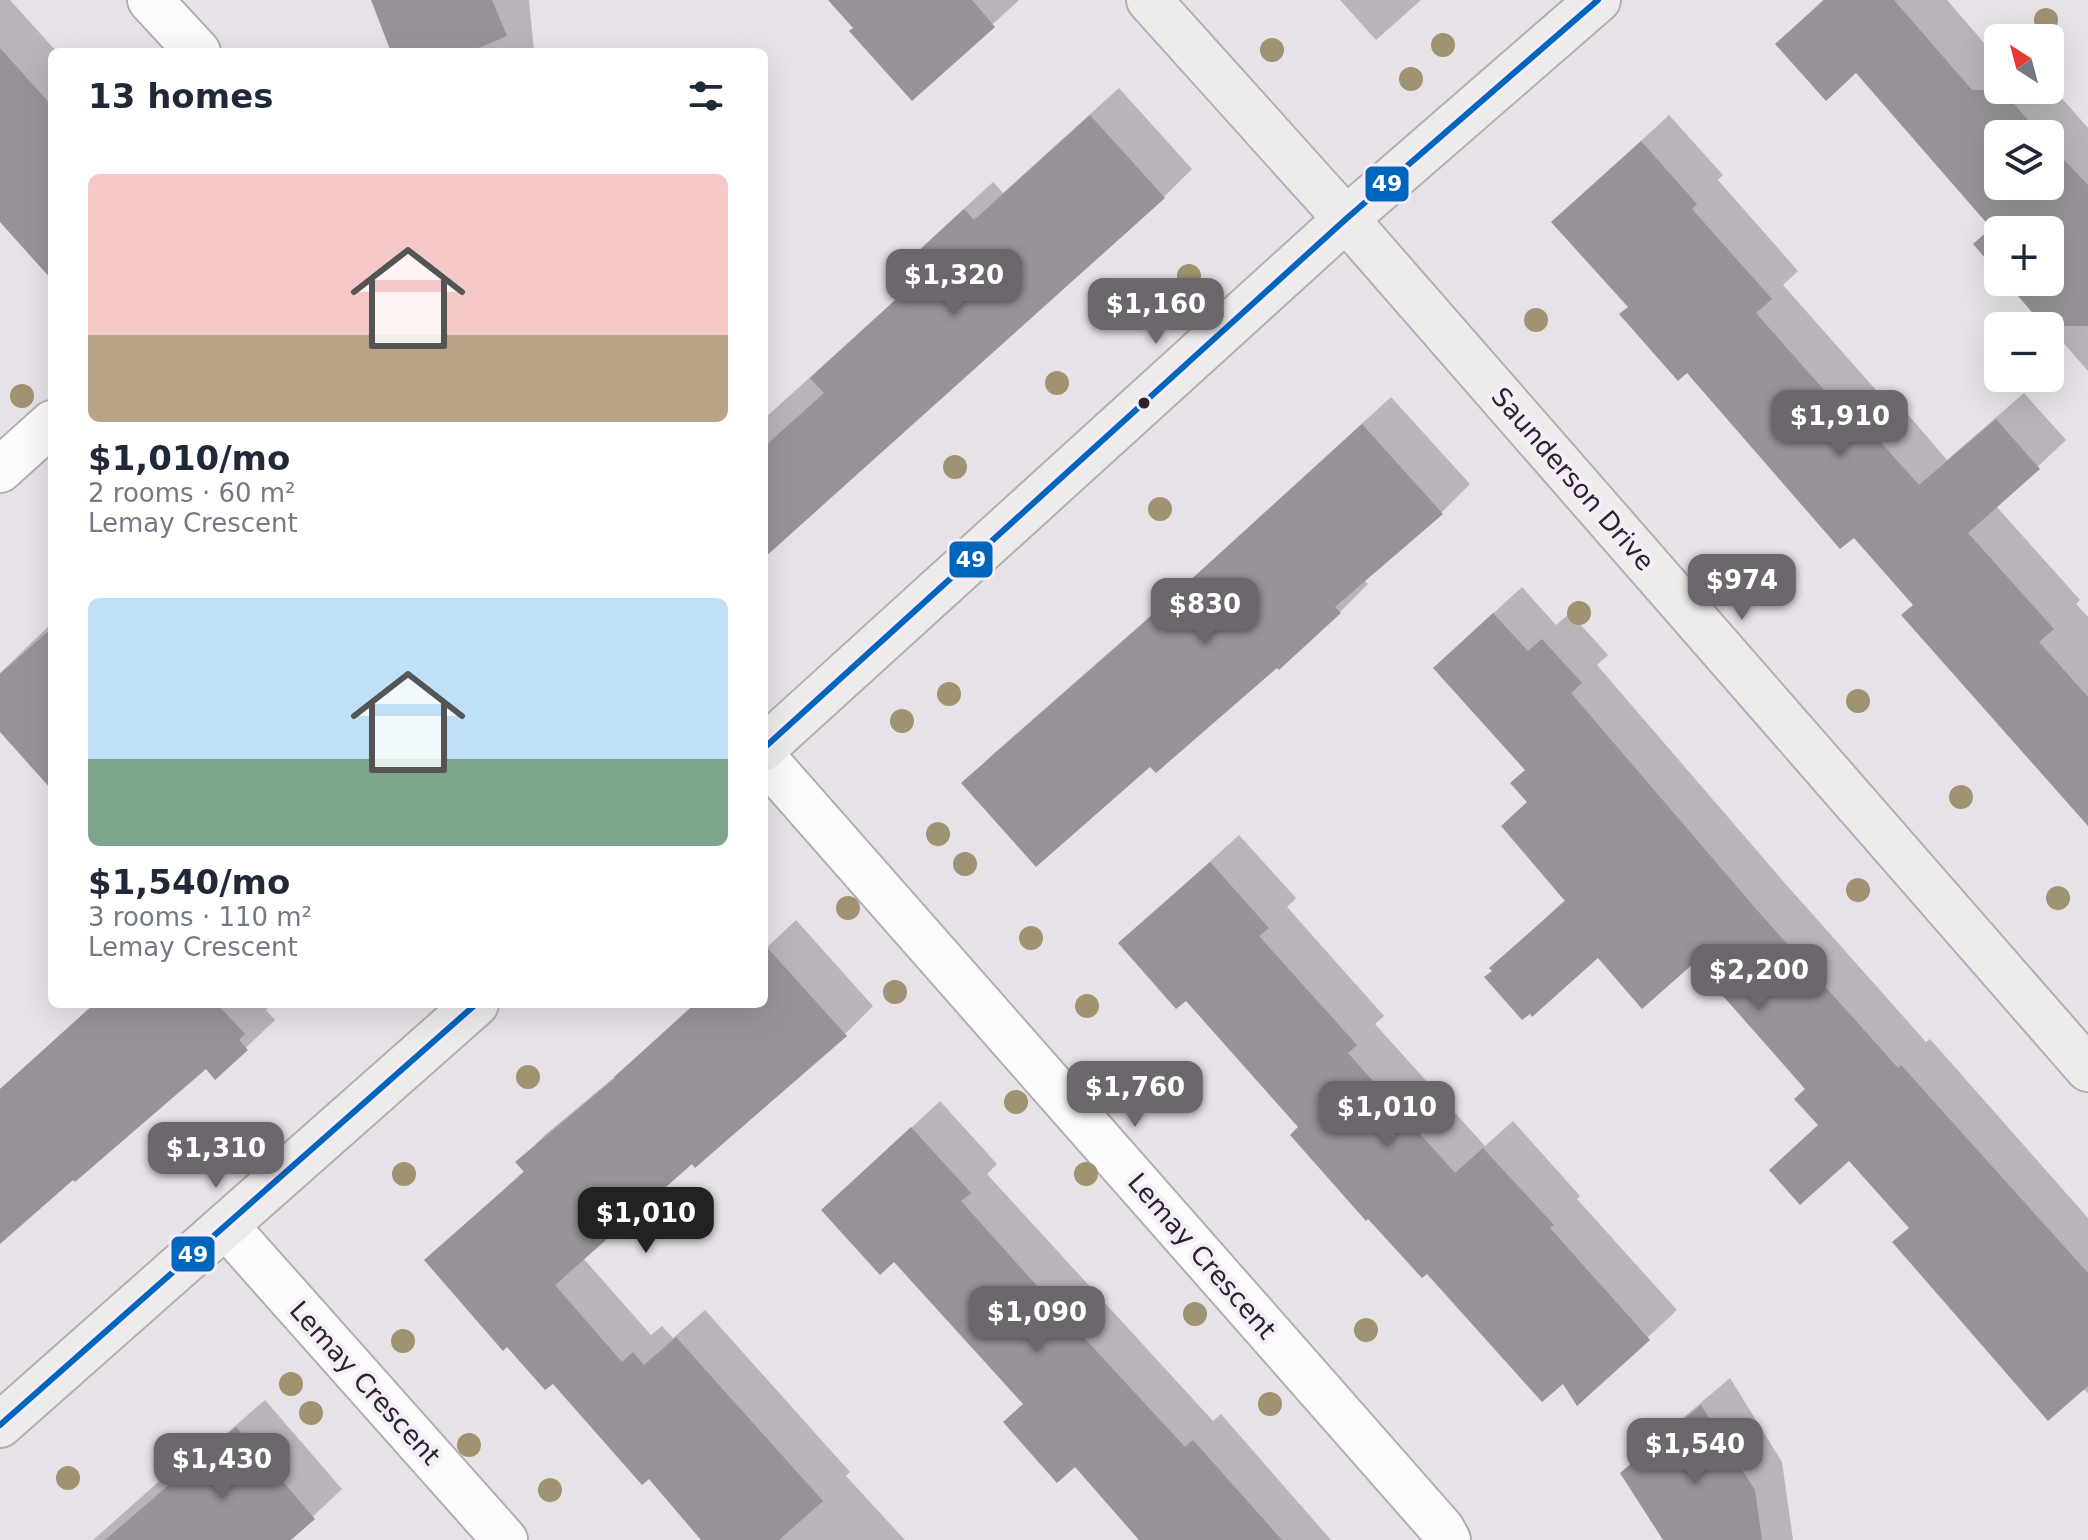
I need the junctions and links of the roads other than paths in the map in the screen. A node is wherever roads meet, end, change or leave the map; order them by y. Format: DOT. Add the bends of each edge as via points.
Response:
graph roads {
  1 [pos="150,0"];
  2 [pos="1149,0"];
  3 [pos="1598,0"];
  4 [pos="194,48"];
  5 [pos="1346,219"];
  6 [pos="48,427"];
  7 [pos="0,470"];
  8 [pos="768,744"];
  9 [pos="768,763"];
  10 [pos="471,1008"];
  11 [pos="2088,1069"];
  12 [pos="226,1226"];
  13 [pos="0,1425"];
  14 [pos="505,1540"];
  15 [pos="1448,1540"];
  1 -- 4 [label="street"];
  2 -- 5 [label="street, Saunderson Drive"];
  3 -- 5 [label="street"];
  5 -- 8 [label="street"];
  5 -- 11 [label="street, Saunderson Drive"];
  6 -- 7 [label="street"];
  9 -- 15 [label="street, Lemay Crescent"];
  10 -- 12 [label="street"];
  12 -- 13 [label="street"];
  12 -- 14 [label="street, Lemay Crescent"];
}
